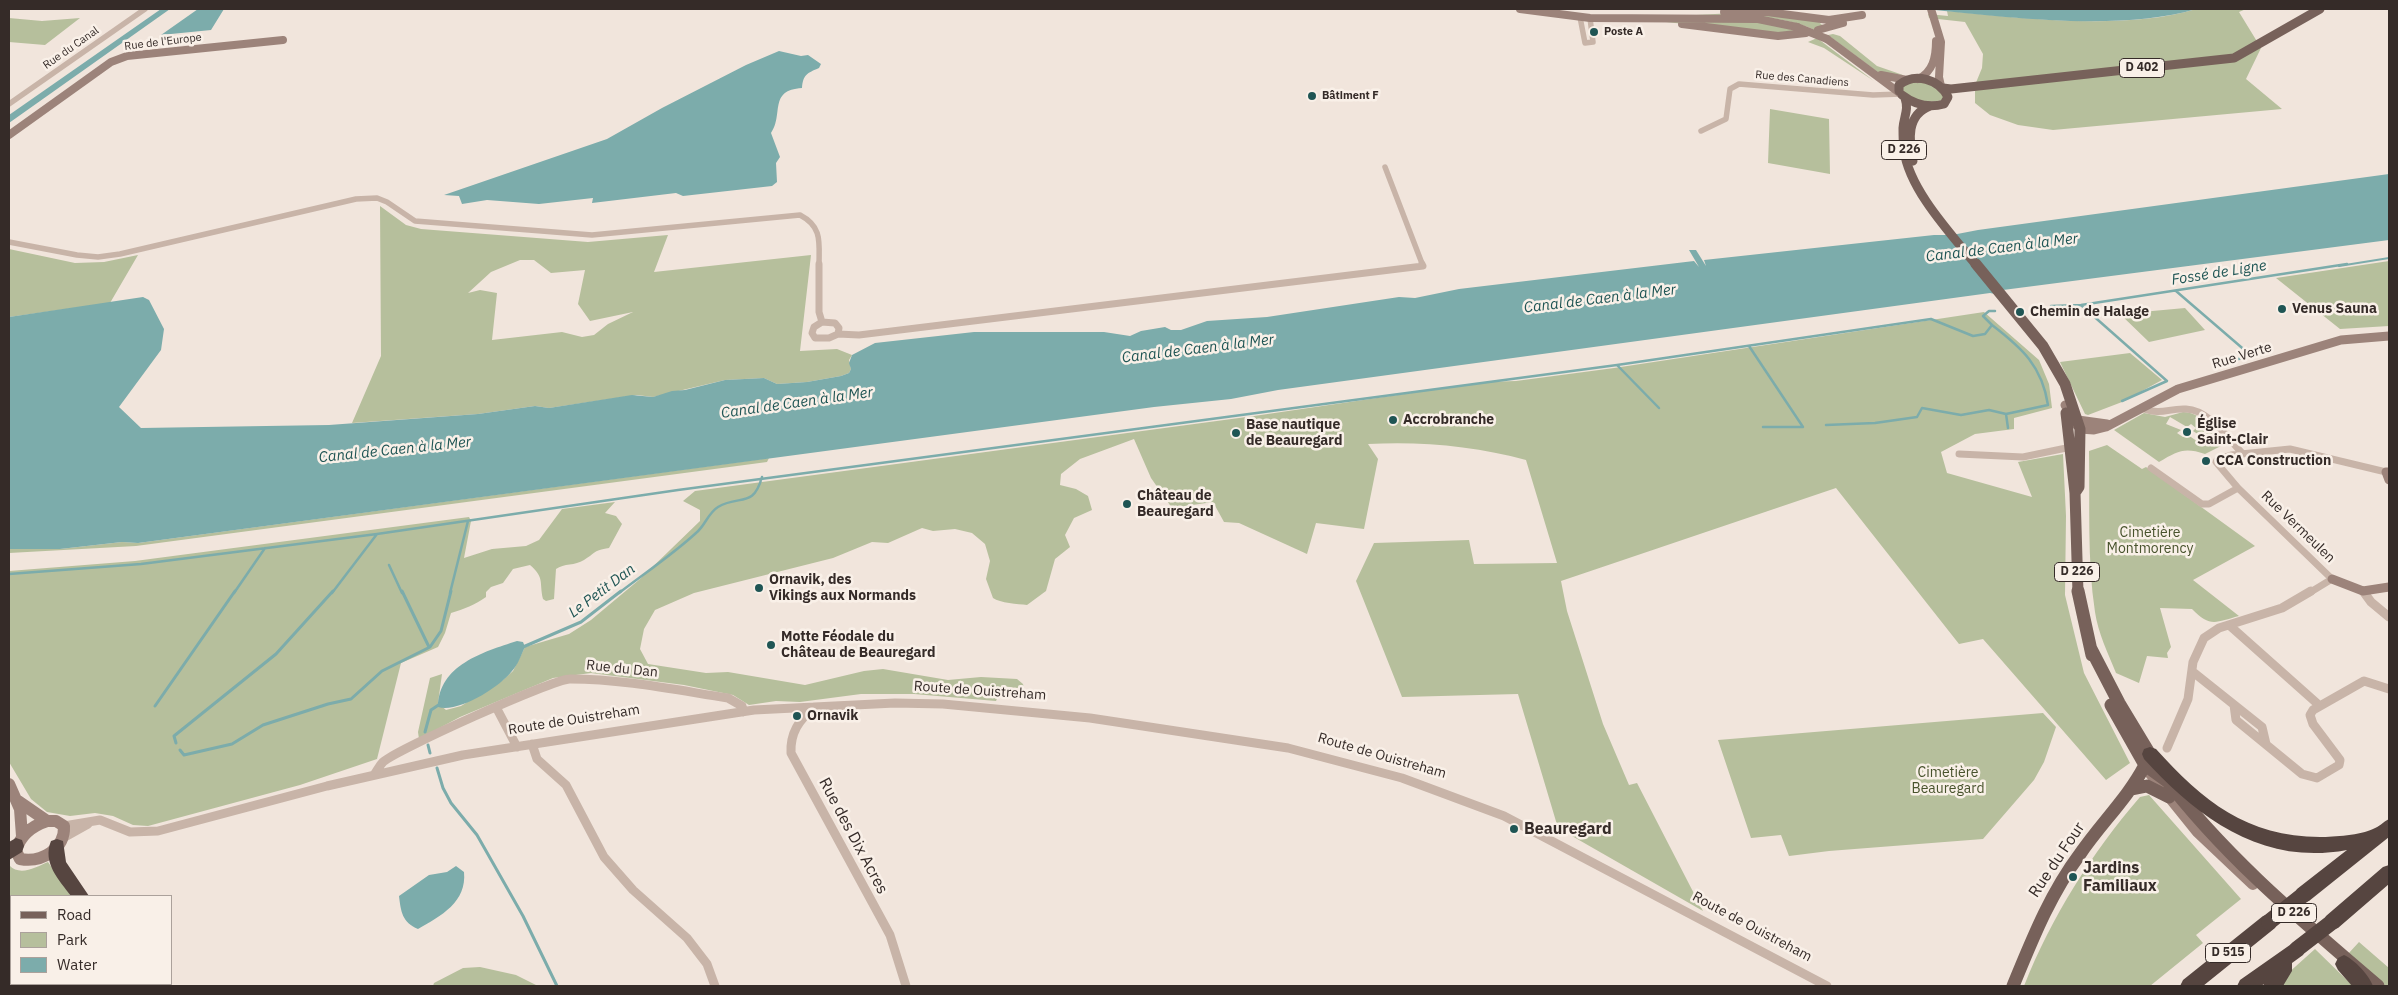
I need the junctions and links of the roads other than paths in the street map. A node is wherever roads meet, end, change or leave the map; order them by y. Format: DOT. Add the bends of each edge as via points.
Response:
graph roads {
  1 [pos="145,9"];
  2 [pos="1520,9"];
  3 [pos="1930,9"];
  4 [pos="2320,9"];
  5 [pos="1864,12"];
  6 [pos="1580,17"];
  7 [pos="1590,18"];
  8 [pos="1685,18"];
  9 [pos="1812,18"];
  10 [pos="1634,19"];
  11 [pos="1937,28"];
  12 [pos="1821,30"];
  13 [pos="1806,33"];
  14 [pos="283,40"];
  15 [pos="1865,68"];
  16 [pos="1918,79"];
  17 [pos="1907,80"];
  18 [pos="1945,89"];
  19 [pos="1902,94"];
  20 [pos="9,104"];
  21 [pos="1930,106"];
  22 [pos="1701,131"];
  23 [pos="9,135"];
  24 [pos="1384,167"];
  25 [pos="1926,198"];
  26 [pos="9,242"];
  27 [pos="2012,309"];
  28 [pos="822,322"];
  29 [pos="838,334"];
  30 [pos="2389,336"];
  31 [pos="2141,408"];
  32 [pos="2076,424"];
  33 [pos="2076,448"];
  34 [pos="1959,454"];
  35 [pos="2243,454"];
  36 [pos="2151,468"];
  37 [pos="2388,475"];
  38 [pos="2238,488"];
  39 [pos="2332,579"];
  40 [pos="2389,587"];
  41 [pos="2363,591"];
  42 [pos="2389,617"];
  43 [pos="2229,625"];
  44 [pos="2192,672"];
  45 [pos="2389,689"];
  46 [pos="2320,706"];
  47 [pos="814,707"];
  48 [pos="496,708"];
  49 [pos="743,712"];
  50 [pos="532,744"];
  51 [pos="517,747"];
  52 [pos="2167,748"];
  53 [pos="2148,760"];
  54 [pos="374,775"];
  55 [pos="9,784"];
  56 [pos="2132,789"];
  57 [pos="2169,797"];
  58 [pos="18,801"];
  59 [pos="47,821"];
  60 [pos="2383,832"];
  61 [pos="62,837"];
  62 [pos="16,845"];
  63 [pos="2389,874"];
  64 [pos="80,895"];
  65 [pos="2290,955"];
  66 [pos="2344,964"];
  67 [pos="715,986"];
  68 [pos="906,986"];
  69 [pos="1827,986"];
  70 [pos="2013,986"];
  71 [pos="2189,986"];
  72 [pos="2246,986"];
  73 [pos="2272,986"];
  74 [pos="2364,986"];
  75 [pos="2368,986"];
  76 [pos="2378,986"];
  1 -- 20 [label="street, Rue du Canal"];
  2 -- 6 [label="street"];
  3 -- 11 [label="street"];
  4 -- 18 [label="main road, D 402" via="2234,58"];
  5 -- 9 [label="street" via="1843,19"];
  5 -- 12 [label="street"];
  6 -- 7 [label="street"];
  6 -- 7 [label="street" via="1586,43 1593,42"];
  7 -- 10 [label="street"];
  8 -- 9 [label="street" via="1696,13 1736,11"];
  8 -- 10 [label="street"];
  8 -- 15 [label="street, bridge" via="1758,19 1797,27 1827,39"];
  9 -- 12 [label="street" via="1824,24"];
  10 -- 13 [label="street" via="1778,36"];
  11 -- 16 [label="street" via="1936,51 1930,70"];
  11 -- 18 [label="street" via="1942,46 1938,75"];
  14 -- 23 [label="street, Rue de l'Europe" via="128,56 111,62"];
  15 -- 17 [label="street" via="1885,77"];
  15 -- 19 [label="street"];
  16 -- 17 [label="main road"];
  16 -- 18 [label="main road"];
  17 -- 19 [label="main road" via="1900,84"];
  18 -- 21 [label="main road" via="1946,102"];
  19 -- 21 [label="main road" via="1917,104"];
  19 -- 22 [label="street, Rue des Canadiens" via="1873,95 1740,84 1730,90 1726,119"];
  19 -- 25 [label="main road, D 226" via="1908,107 1903,126 1905,158 1911,175"];
  21 -- 25 [label="main road, D 226" via="1916,113 1912,130 1912,158"];
  24 -- 29 [label="street" via="1423,266 859,335"];
  25 -- 27 [label="main road, D 226"];
  26 -- 28 [label="street" via="77,255 106,256 356,199 376,198 416,221 592,235 800,216 808,219 819,233 819,312"];
  27 -- 32 [label="main road, D 226" via="2047,363 2066,409"];
  27 -- 32 [label="main road, D 226" via="2056,366 2065,384"];
  28 -- 29 [label="street" via="835,323 839,328"];
  28 -- 29 [label="street" via="814,327 812,333 815,338"];
  30 -- 31 [label="street, Rue Verte" via="2358,337 2332,343 2178,389"];
  31 -- 32 [label="street, Rue Verte" via="2101,429"];
  31 -- 35 [label="street" via="2160,414 2187,408 2199,411"];
  32 -- 33 [label="main road, D 226"];
  33 -- 34 [label="street" via="2023,457"];
  33 -- 53 [label="main road, D 226" via="2078,587 2083,620 2091,649"];
  35 -- 37 [label="street" via="2301,450"];
  35 -- 38 [label="street, Rue Vermeulen" via="2216,462"];
  36 -- 38 [label="street" via="2202,504 2209,504"];
  38 -- 39 [label="street, Rue Vermeulen"];
  39 -- 41 [label="street, Rue Vermeulen"];
  39 -- 43 [label="street" via="2282,608"];
  40 -- 41 [label="street"];
  41 -- 42 [label="street, Rue Vermeulen"];
  43 -- 44 [label="street" via="2204,638"];
  43 -- 46 [label="street"];
  44 -- 46 [label="street" via="2234,705 2236,720 2302,774 2317,778 2339,765 2340,760 2310,716"];
  44 -- 52 [label="street" via="2188,699"];
  45 -- 46 [label="street" via="2364,681"];
  47 -- 49 [label="street, Route de Ouistreham"];
  47 -- 68 [label="street, Rue des Dix Acres" via="794,729 791,753 890,935"];
  47 -- 69 [label="street, Route de Ouistreham" via="943,704 1090,718 1288,748 1338,760 1402,778 1504,816"];
  48 -- 49 [label="street, Rue du Dan" via="540,688 567,679 579,679 728,698 742,706"];
  48 -- 51 [label="street"];
  48 -- 54 [label="street, Rue du Dan" via="383,762"];
  49 -- 50 [label="street, Route de Ouistreham"];
  50 -- 51 [label="street, Route de Ouistreham"];
  50 -- 67 [label="street" via="537,760 566,785 604,856 633,890 688,938 707,964"];
  51 -- 54 [label="street, Route de Ouistreham" via="463,755"];
  53 -- 56 [label="main road, Rue du Four"];
  53 -- 57 [label="street, D 226"];
  53 -- 60 [label="highway" via="2201,806 2258,836 2285,843 2329,845"];
  53 -- 76 [label="main road, D 226" via="2238,862"];
  54 -- 61 [label="street, Route de Ouistreham" via="158,831 130,832 100,820"];
  55 -- 58 [label="street"];
  56 -- 57 [label="main road" via="2147,784"];
  56 -- 70 [label="main road, Rue du Four" via="2084,848 2052,896"];
  57 -- 66 [label="street, D 226" via="2220,854"];
  58 -- 59 [label="street"];
  58 -- 62 [label="street" via="23,820"];
  59 -- 61 [label="street" via="59,822"];
  59 -- 62 [label="street" via="33,827"];
  60 -- 71 [label="highway, D 515, bridge"];
  61 -- 62 [label="street" via="46,856 30,861 20,859"];
  61 -- 64 [label="highway" via="58,865"];
  63 -- 65 [label="highway, D 515, bridge"];
  65 -- 72 [label="highway, D 515"];
  65 -- 73 [label="highway"];
  66 -- 74 [label="highway"];
  66 -- 75 [label="street, D 226"];
}
